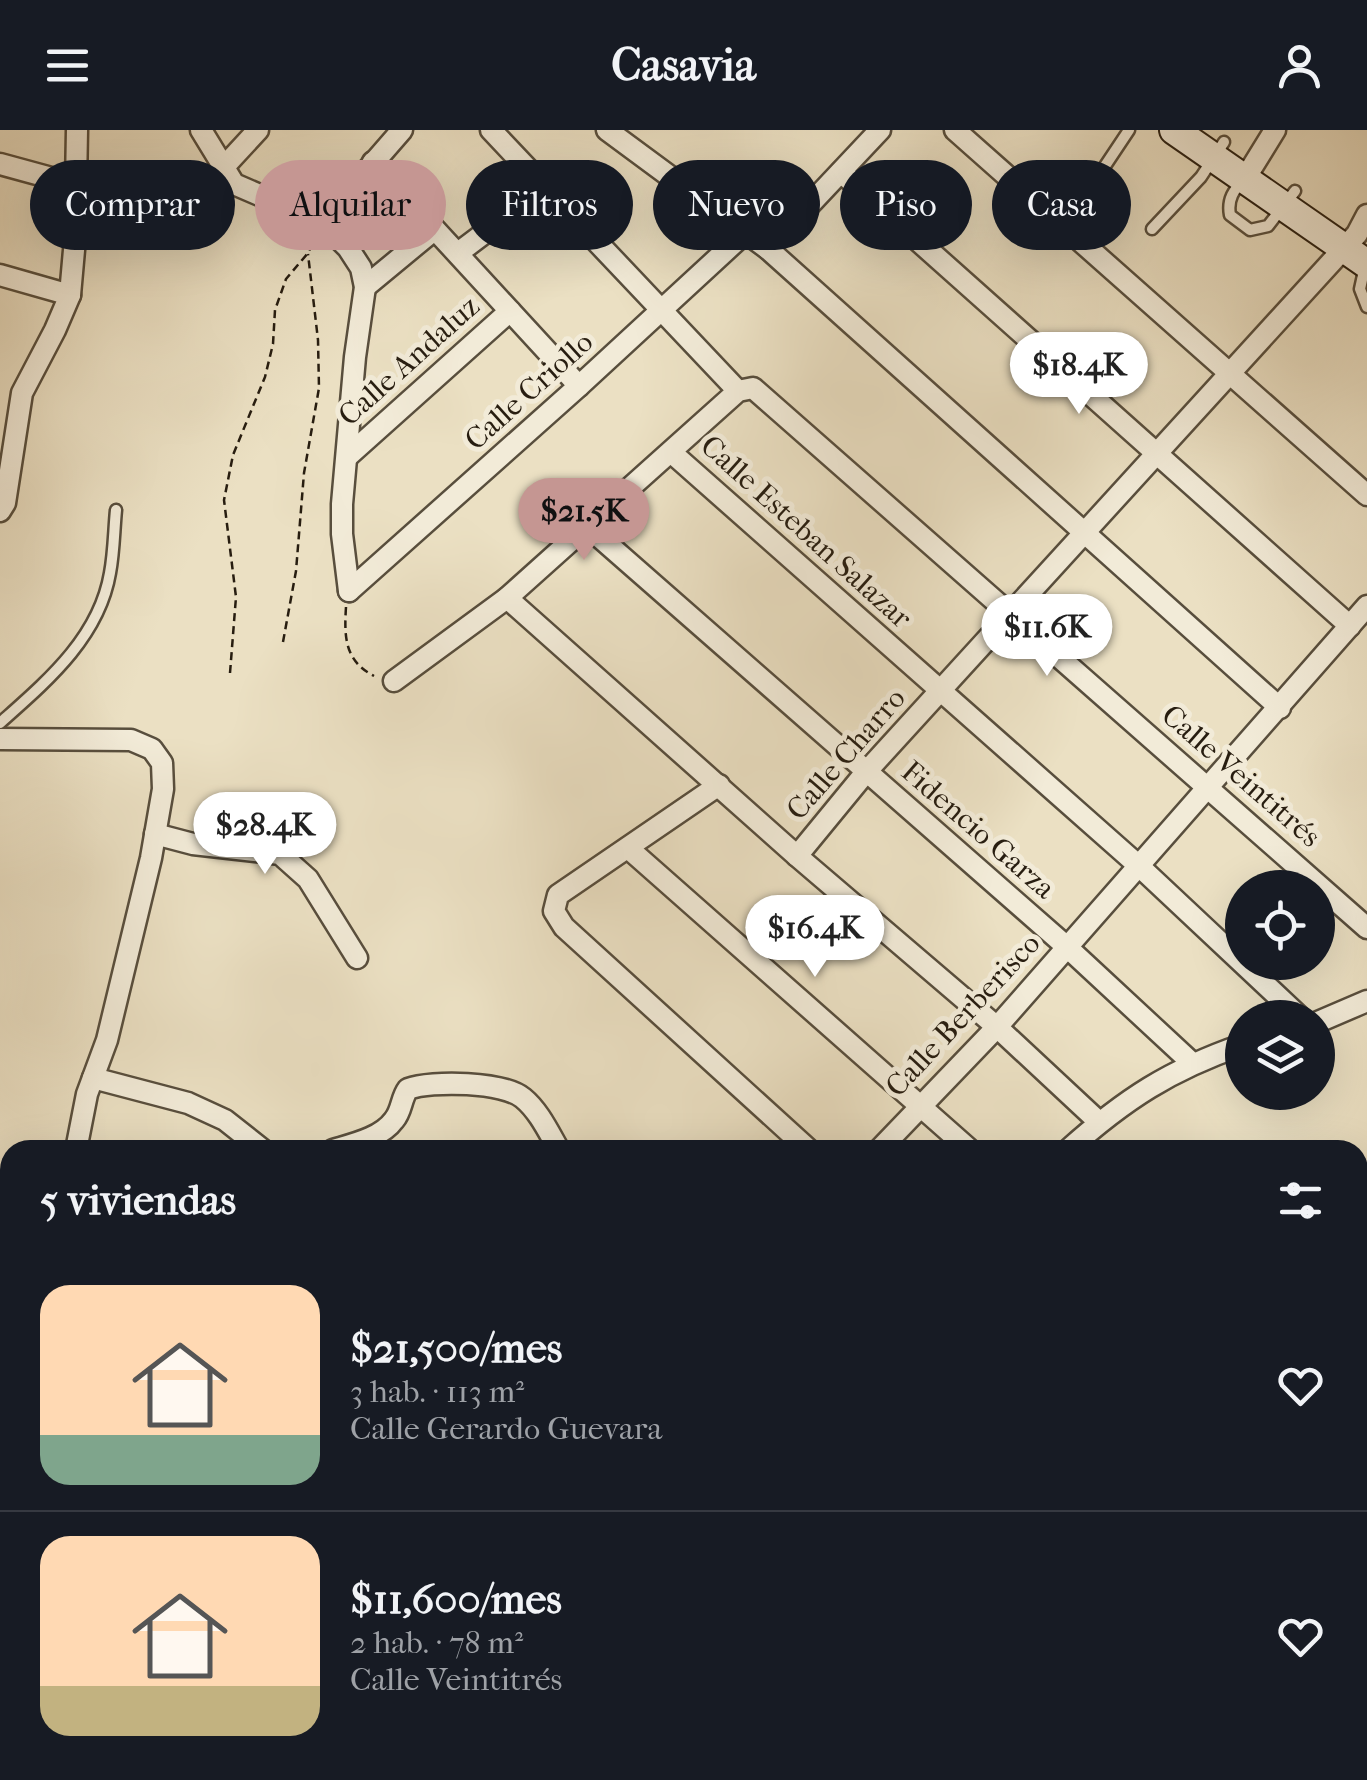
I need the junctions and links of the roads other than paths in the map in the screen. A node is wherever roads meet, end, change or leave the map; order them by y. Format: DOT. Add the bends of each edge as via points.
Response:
graph roads {
  1 [pos="77,130"];
  2 [pos="200,130"];
  3 [pos="258,130"];
  4 [pos="402,130"];
  5 [pos="491,130"];
  6 [pos="607,130"];
  7 [pos="880,130"];
  8 [pos="955,130"];
  9 [pos="1129,130"];
  10 [pos="1174,130"];
  11 [pos="1275,130"];
  12 [pos="1216,143"];
  13 [pos="77,160"];
  14 [pos="217,160"];
  15 [pos="230,160"];
  16 [pos="375,160"];
  17 [pos="852,160"];
  18 [pos="1109,160"];
  19 [pos="0,164"];
  20 [pos="653,164"];
  21 [pos="1251,170"];
  22 [pos="30,172"];
  23 [pos="840,173"];
  24 [pos="820,194"];
  25 [pos="1290,198"];
  26 [pos="1152,229"];
  27 [pos="446,242"];
  28 [pos="1362,247"];
  29 [pos="466,248"];
  30 [pos="73,250"];
  31 [pos="348,250"];
  32 [pos="409,250"];
  33 [pos="727,250"];
  34 [pos="769,250"];
  35 [pos="929,250"];
  36 [pos="458,254"];
  37 [pos="0,275"];
  38 [pos="364,287"];
  39 [pos="70,295"];
  40 [pos="1367,308"];
  41 [pos="510,310"];
  42 [pos="661,313"];
  43 [pos="1229,372"];
  44 [pos="580,386"];
  45 [pos="0,388"];
  46 [pos="738,391"];
  47 [pos="22,394"];
  48 [pos="672,453"];
  49 [pos="1157,453"];
  50 [pos="348,456"];
  51 [pos="1367,495"];
  52 [pos="2,505"];
  53 [pos="116,510"];
  54 [pos="588,527"];
  55 [pos="1085,533"];
  56 [pos="508,598"];
  57 [pos="1367,606"];
  58 [pos="1012,615"];
  59 [pos="1350,626"];
  60 [pos="394,681"];
  61 [pos="940,692"];
  62 [pos="1280,708"];
  63 [pos="0,723"];
  64 [pos="0,739"];
  65 [pos="866,772"];
  66 [pos="719,785"];
  67 [pos="1206,785"];
  68 [pos="155,834"];
  69 [pos="628,848"];
  70 [pos="797,856"];
  71 [pos="1138,866"];
  72 [pos="1367,928"];
  73 [pos="1067,947"];
  74 [pos="356,958"];
  75 [pos="1282,1000"];
  76 [pos="1367,1002"];
  77 [pos="1335,1015"];
  78 [pos="996,1027"];
  79 [pos="1225,1051"];
  80 [pos="1192,1062"];
  81 [pos="93,1078"];
  82 [pos="919,1106"];
  83 [pos="1099,1122"];
  84 [pos="78,1140"];
  85 [pos="250,1140"];
  86 [pos="362,1140"];
  87 [pos="553,1140"];
  88 [pos="798,1140"];
  89 [pos="888,1140"];
  90 [pos="958,1140"];
  91 [pos="1079,1140"];
  1 -- 13 [label="street"];
  2 -- 14 [label="street"];
  3 -- 15 [label="street"];
  4 -- 16 [label="street"];
  5 -- 42 [label="street"];
  6 -- 20 [label="street"];
  7 -- 17 [label="street"];
  8 -- 43 [label="street"];
  9 -- 18 [label="lane"];
  10 -- 12 [label="main road"];
  11 -- 21 [label="street"];
  12 -- 21 [label="main road"];
  12 -- 26 [label="lane"];
  19 -- 22 [label="street"];
  21 -- 25 [label="main road"];
  21 -- 25 [label="lane" via="1228,203 1244,227 1264,228"];
  23 -- 24 [label="street"];
  25 -- 28 [label="main road"];
  27 -- 36 [label="street"];
  28 -- 40 [label="lane" via="1360,289"];
  28 -- 43 [label="street, Calle Charro"];
  29 -- 36 [label="street"];
  30 -- 39 [label="street"];
  31 -- 38 [label="street"];
  32 -- 38 [label="street"];
  33 -- 42 [label="street, Calle Criollo"];
  34 -- 55 [label="street"];
  35 -- 49 [label="street"];
  36 -- 41 [label="street"];
  37 -- 39 [label="street"];
  38 -- 50 [label="street"];
  39 -- 47 [label="street"];
  41 -- 44 [label="street"];
  41 -- 50 [label="street, Calle Andaluz"];
  42 -- 44 [label="street, Calle Criollo"];
  42 -- 46 [label="street"];
  43 -- 49 [label="street, Calle Charro"];
  43 -- 51 [label="street"];
  44 -- 50 [label="street, Calle Criollo" via="349,591 342,534"];
  45 -- 47 [label="street"];
  46 -- 48 [label="street"];
  46 -- 58 [label="street, Calle Veintitrés" via="760,391"];
  47 -- 52 [label="street"];
  48 -- 54 [label="street"];
  48 -- 61 [label="street, Calle Esteban Salazar"];
  49 -- 55 [label="street, Calle Charro"];
  49 -- 59 [label="street"];
  53 -- 63 [label="lane" via="110,576 93,619 53,676"];
  54 -- 56 [label="street"];
  54 -- 65 [label="street, Fidencio Garza"];
  55 -- 58 [label="street, Calle Charro"];
  55 -- 62 [label="street"];
  56 -- 60 [label="street"];
  56 -- 66 [label="street"];
  57 -- 59 [label="street, Calle Berberisco"];
  58 -- 61 [label="street, Calle Charro"];
  58 -- 67 [label="street, Calle Veintitrés"];
  59 -- 62 [label="street, Calle Berberisco"];
  61 -- 65 [label="street, Calle Charro"];
  61 -- 71 [label="street, Calle Esteban Salazar"];
  62 -- 67 [label="street, Calle Berberisco"];
  64 -- 68 [label="street" via="131,740 152,749 162,763"];
  65 -- 70 [label="street, Calle Charro"];
  65 -- 73 [label="street, Fidencio Garza"];
  66 -- 69 [label="street"];
  66 -- 70 [label="street"];
  67 -- 71 [label="street, Calle Berberisco"];
  67 -- 72 [label="street, Calle Veintitrés"];
  68 -- 74 [label="street" via="280,854 308,879"];
  68 -- 81 [label="street"];
  69 -- 82 [label="street"];
  69 -- 88 [label="street" via="558,895 554,910 564,927"];
  70 -- 78 [label="street"];
  71 -- 73 [label="street, Calle Berberisco"];
  71 -- 75 [label="street, Calle Esteban Salazar"];
  73 -- 78 [label="street, Calle Berberisco"];
  73 -- 80 [label="street, Fidencio Garza"];
  76 -- 77 [label="street"];
  78 -- 82 [label="street, Calle Berberisco"];
  78 -- 83 [label="street"];
  79 -- 80 [label="street"];
  80 -- 83 [label="street"];
  81 -- 84 [label="street"];
  81 -- 85 [label="street" via="188,1103"];
  82 -- 89 [label="street, Calle Berberisco"];
  82 -- 90 [label="street"];
  83 -- 91 [label="street"];
  86 -- 87 [label="street" via="395,1119 408,1089 454,1084 516,1093"];
}
